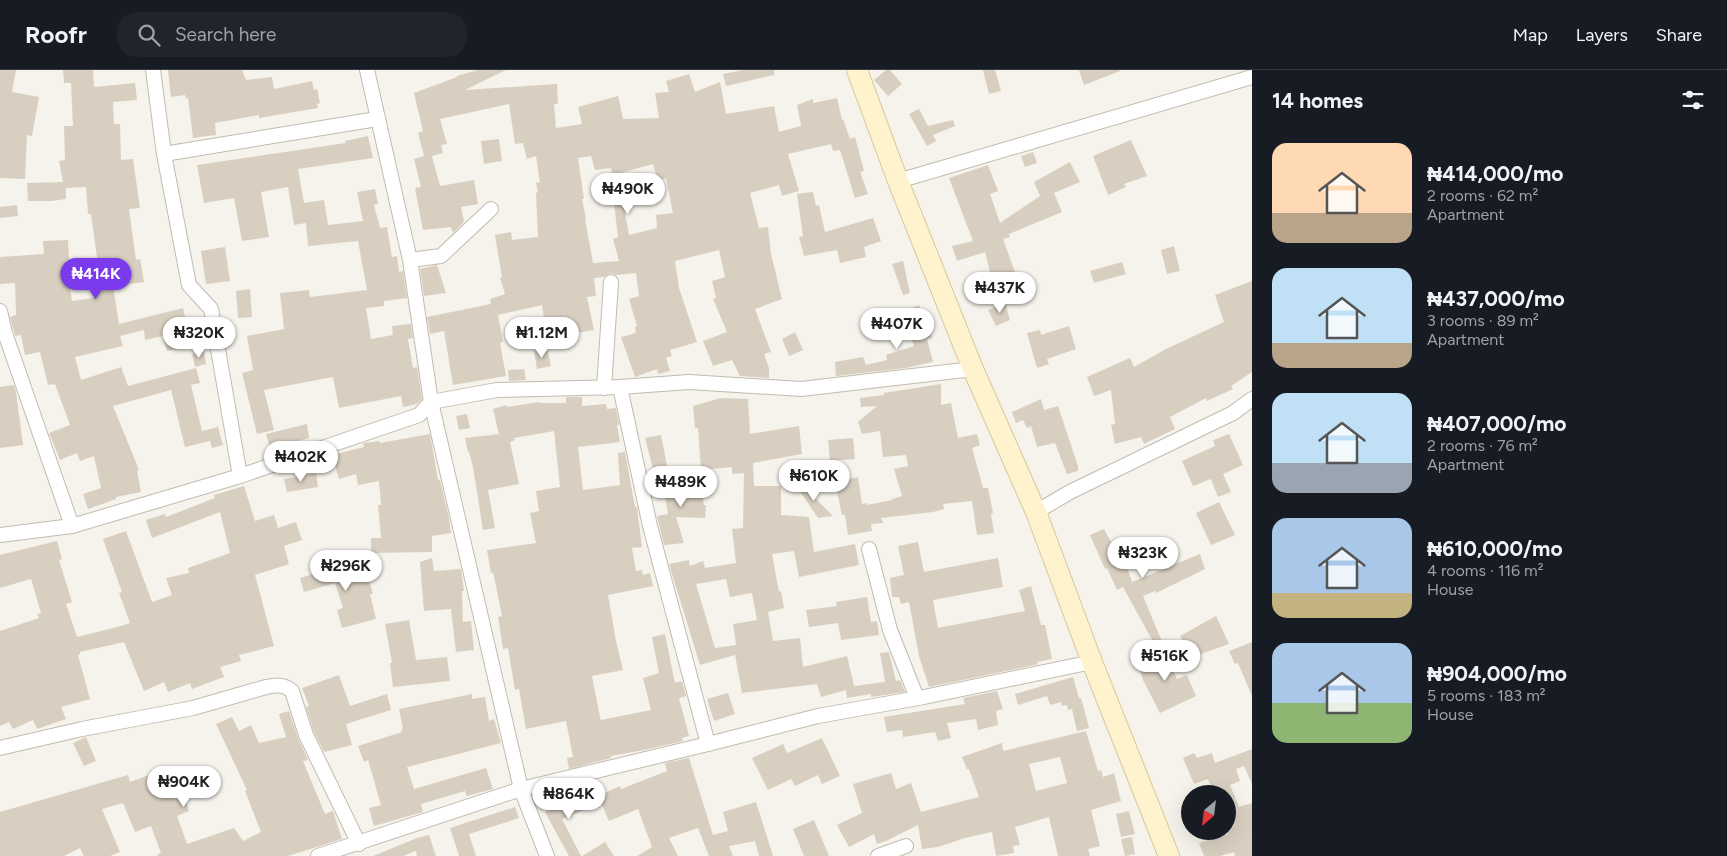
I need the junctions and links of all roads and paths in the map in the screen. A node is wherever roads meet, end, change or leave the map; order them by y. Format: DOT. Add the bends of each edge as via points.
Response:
graph roads {
  1 [pos="153,70"];
  2 [pos="367,70"];
  3 [pos="857,70"];
  4 [pos="1252,77"];
  5 [pos="377,119"];
  6 [pos="164,154"];
  7 [pos="898,181"];
  8 [pos="491,209"];
  9 [pos="410,260"];
  10 [pos="611,282"];
  11 [pos="0,311"];
  12 [pos="2,334"];
  13 [pos="973,370"];
  14 [pos="620,387"];
  15 [pos="604,388"];
  16 [pos="1252,399"];
  17 [pos="431,402"];
  18 [pos="240,476"];
  19 [pos="1036,512"];
  20 [pos="72,526"];
  21 [pos="0,535"];
  22 [pos="869,549"];
  23 [pos="1092,662"];
  24 [pos="917,698"];
  25 [pos="708,744"];
  26 [pos="0,748"];
  27 [pos="521,789"];
  28 [pos="359,844"];
  29 [pos="906,846"];
  30 [pos="318,856"];
  31 [pos="547,856"];
  32 [pos="878,856"];
  33 [pos="1169,856"];
  1 -- 6 [label="street"];
  2 -- 5 [label="street"];
  3 -- 7 [label="street"];
  4 -- 7 [label="street"];
  5 -- 6 [label="street"];
  5 -- 9 [label="street"];
  6 -- 18 [label="street" via="189,285 211,309"];
  7 -- 13 [label="street"];
  8 -- 9 [label="street" via="441,256"];
  9 -- 17 [label="street"];
  10 -- 15 [label="street"];
  11 -- 12 [label="street"];
  12 -- 20 [label="street"];
  13 -- 14 [label="street" via="801,389 689,382"];
  13 -- 19 [label="street"];
  14 -- 15 [label="street"];
  14 -- 25 [label="street" via="650,526"];
  15 -- 17 [label="street" via="497,390"];
  16 -- 19 [label="street" via="1234,414 1070,492"];
  17 -- 18 [label="street" via="419,415"];
  17 -- 27 [label="street"];
  18 -- 20 [label="street"];
  19 -- 23 [label="street"];
  20 -- 21 [label="street"];
  22 -- 24 [label="street" via="890,630"];
  23 -- 24 [label="street"];
  23 -- 33 [label="street"];
  24 -- 25 [label="street" via="818,716"];
  25 -- 27 [label="street"];
  26 -- 28 [label="street" via="193,708 280,685 292,691 306,735"];
  27 -- 28 [label="street"];
  27 -- 31 [label="street"];
  28 -- 30 [label="street"];
  29 -- 32 [label="street"];
}
